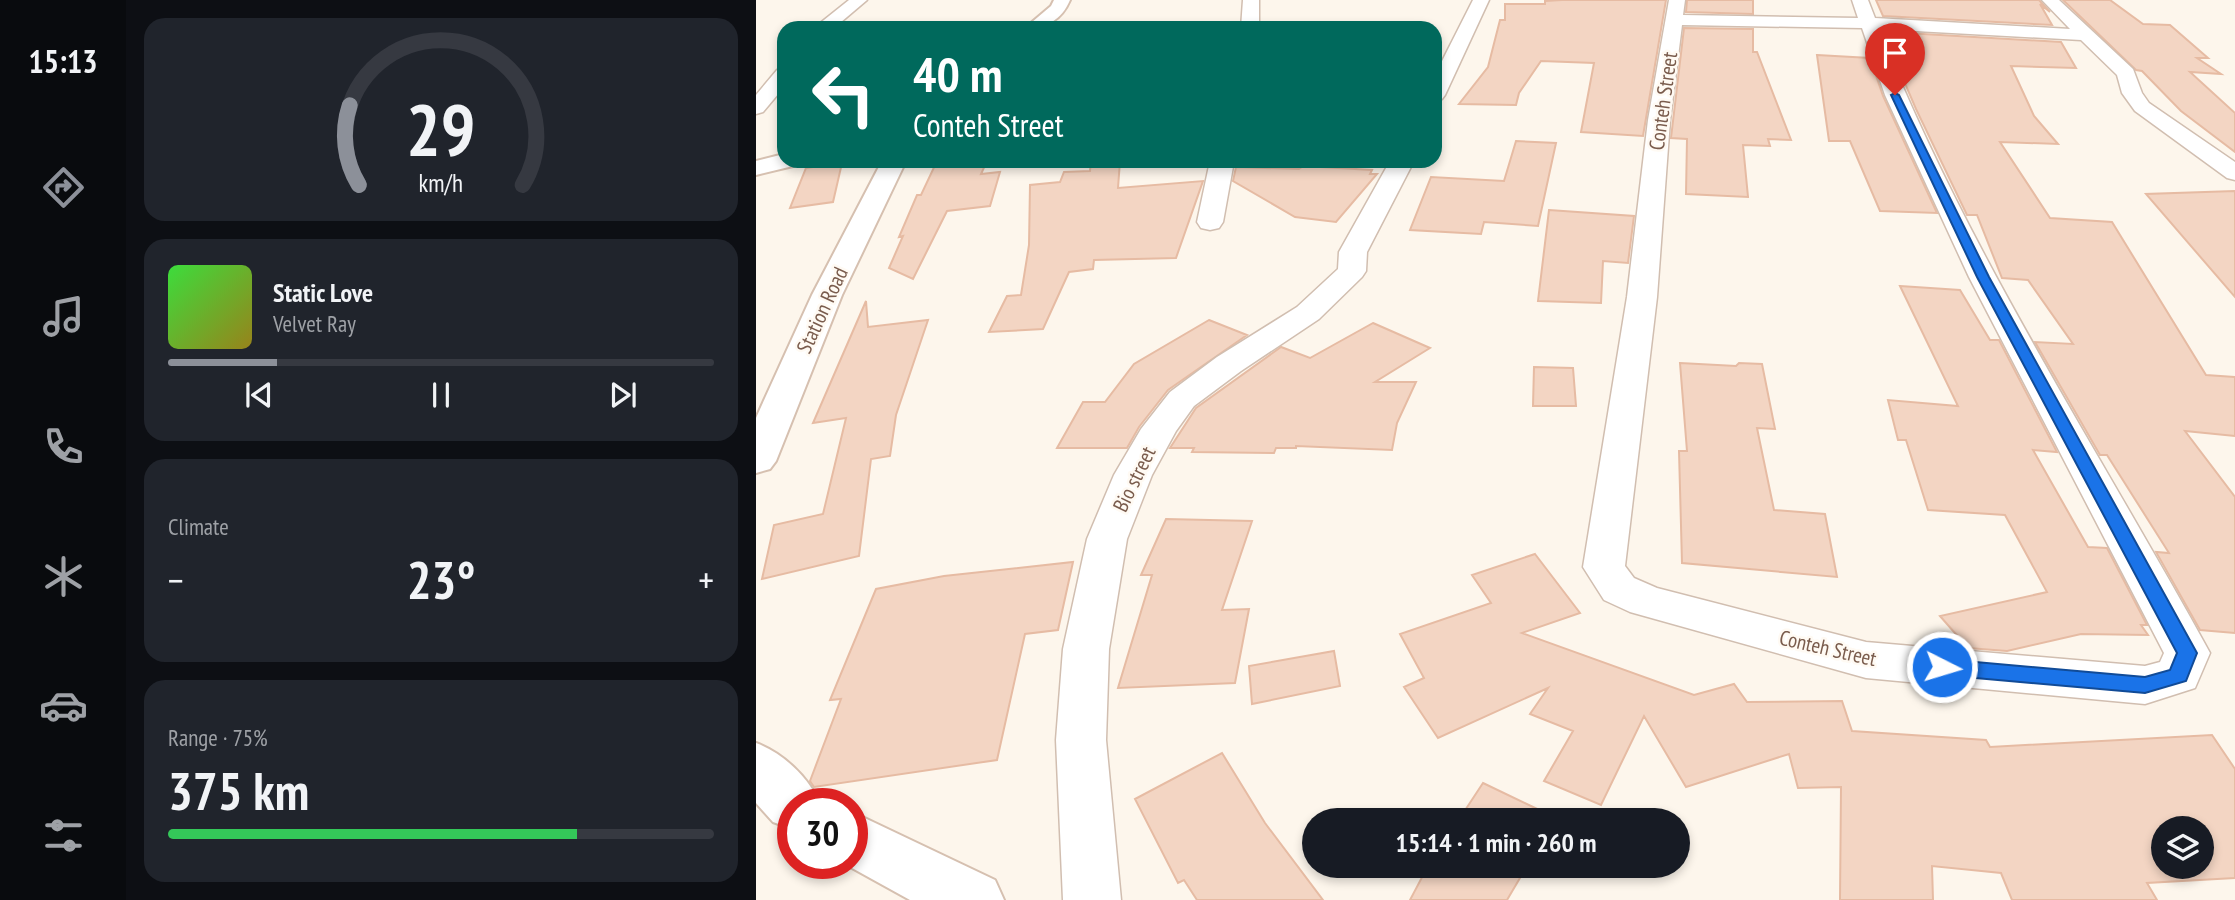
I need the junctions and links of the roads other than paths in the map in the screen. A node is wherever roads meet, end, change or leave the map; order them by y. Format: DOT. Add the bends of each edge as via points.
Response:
graph roads {
  1 [pos="859,0"];
  2 [pos="1062,0"];
  3 [pos="1251,0"];
  4 [pos="1481,0"];
  5 [pos="2050,0"];
  6 [pos="1676,10"];
  7 [pos="1864,12"];
  8 [pos="832,21"];
  9 [pos="1043,21"];
  10 [pos="1250,21"];
  11 [pos="2088,35"];
  12 [pos="1442,81"];
  13 [pos="777,82"];
  14 [pos="756,108"];
  15 [pos="777,163"];
  16 [pos="756,168"];
  17 [pos="890,168"];
  18 [pos="1221,168"];
  19 [pos="1398,168"];
  20 [pos="2235,173"];
  21 [pos="1210,222"];
  22 [pos="756,461"];
  23 [pos="756,766"];
  24 [pos="777,788"];
  25 [pos="868,847"];
  26 [pos="974,900"];
  27 [pos="1092,900"];
  1 -- 8 [label="street"];
  2 -- 9 [label="main road"];
  3 -- 10 [label="street"];
  4 -- 12 [label="street"];
  5 -- 11 [label="street"];
  6 -- 7 [label="street"];
  6 -- 7 [label="street, Conteh Street" via="1604,566 1619,589 1645,601 1866,660 2145,685 2179,675 2187,653 1983,277 1895,95"];
  7 -- 11 [label="street"];
  11 -- 20 [label="street" via="2126,73 2142,107"];
  13 -- 14 [label="street"];
  15 -- 16 [label="main road"];
  17 -- 22 [label="main road, Station Road" via="827,295"];
  18 -- 21 [label="street"];
  19 -- 27 [label="street, Bio street" via="1353,252 1352,271 1308,313 1182,399 1133,475 1107,538 1086,649 1081,740"];
  23 -- 24 [label="main road"];
  25 -- 26 [label="main road"];
}
